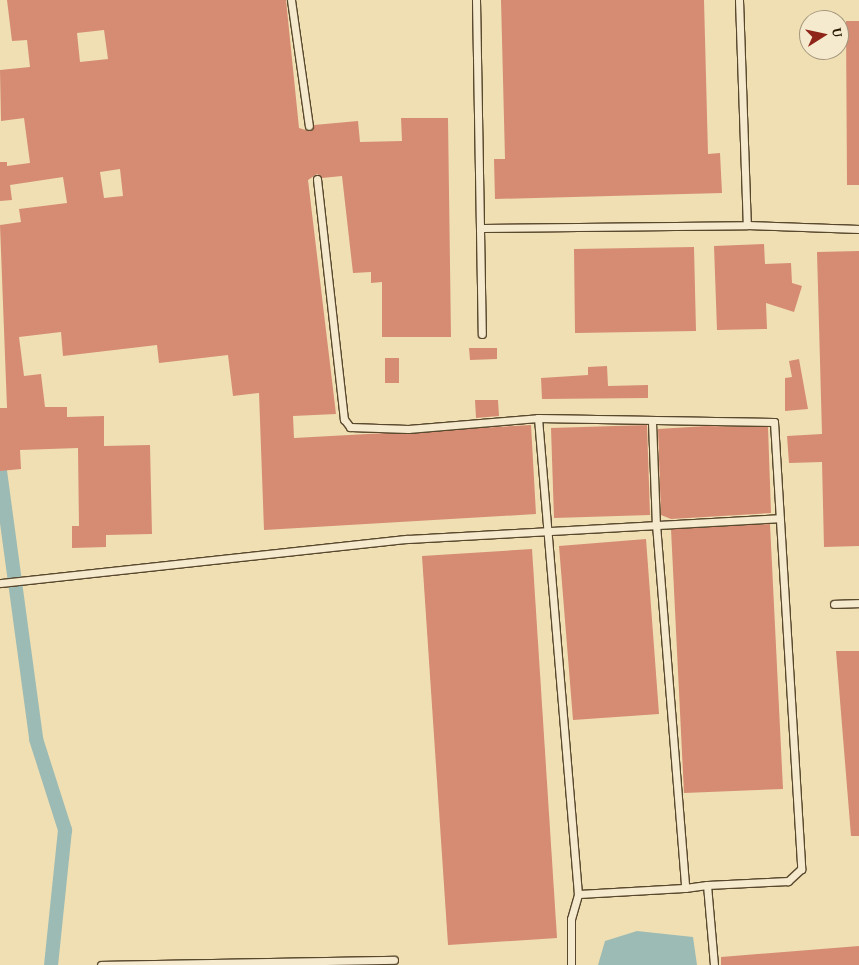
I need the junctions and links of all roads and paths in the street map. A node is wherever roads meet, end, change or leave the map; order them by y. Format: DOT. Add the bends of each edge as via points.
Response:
graph roads {
  1 [pos="292,0"];
  2 [pos="476,0"];
  3 [pos="739,0"];
  4 [pos="309,126"];
  5 [pos="317,178"];
  6 [pos="747,225"];
  7 [pos="482,228"];
  8 [pos="859,229"];
  9 [pos="482,334"];
  10 [pos="538,418"];
  11 [pos="652,422"];
  12 [pos="779,518"];
  13 [pos="656,524"];
  14 [pos="547,531"];
  15 [pos="0,583"];
  16 [pos="859,603"];
  17 [pos="834,604"];
  18 [pos="707,886"];
  19 [pos="684,888"];
  20 [pos="578,894"];
  21 [pos="394,960"];
  22 [pos="101,965"];
  23 [pos="570,965"];
  24 [pos="714,965"];
  1 -- 4 [label="lane"];
  2 -- 7 [label="lane"];
  3 -- 6 [label="lane"];
  5 -- 10 [label="lane" via="346,424 408,429"];
  6 -- 7 [label="lane"];
  6 -- 8 [label="lane"];
  7 -- 9 [label="lane"];
  10 -- 11 [label="lane"];
  10 -- 14 [label="lane"];
  11 -- 12 [label="lane" via="774,422"];
  11 -- 13 [label="lane"];
  12 -- 13 [label="lane"];
  12 -- 18 [label="lane" via="801,869 788,881"];
  13 -- 14 [label="lane"];
  13 -- 19 [label="lane"];
  14 -- 15 [label="lane" via="407,539"];
  14 -- 20 [label="lane"];
  16 -- 17 [label="lane"];
  18 -- 19 [label="lane"];
  18 -- 24 [label="lane"];
  19 -- 20 [label="lane"];
  20 -- 23 [label="lane" via="571,919"];
  21 -- 22 [label="lane"];
}
